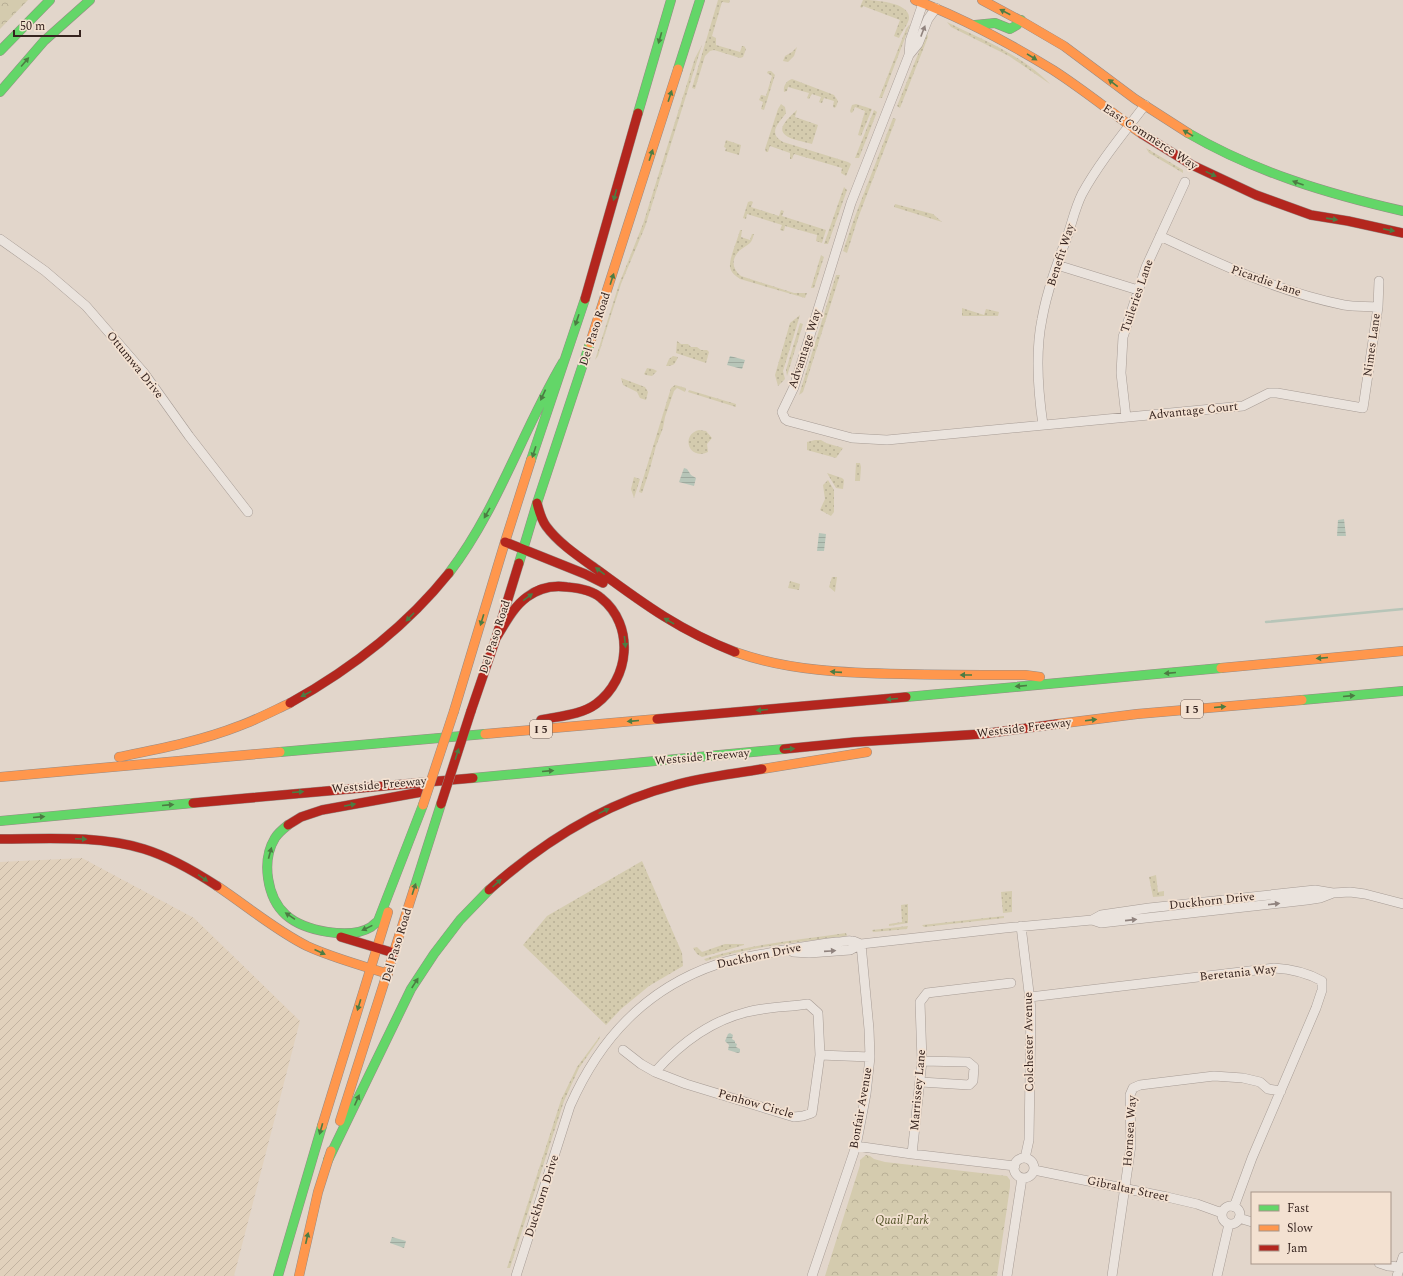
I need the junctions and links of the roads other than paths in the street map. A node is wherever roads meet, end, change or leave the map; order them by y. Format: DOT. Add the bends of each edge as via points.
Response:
graph roads {
  1 [pos="50,0"];
  2 [pos="90,0"];
  3 [pos="671,0"];
  4 [pos="700,0"];
  5 [pos="982,0"];
  6 [pos="919,2"];
  7 [pos="936,8"];
  8 [pos="1021,20"];
  9 [pos="973,25"];
  10 [pos="0,52"];
  11 [pos="909,54"];
  12 [pos="0,92"];
  13 [pos="1145,105"];
  14 [pos="1129,126"];
  15 [pos="1185,182"];
  16 [pos="1403,211"];
  17 [pos="1403,232"];
  18 [pos="1160,236"];
  19 [pos="0,239"];
  20 [pos="1057,265"];
  21 [pos="1379,281"];
  22 [pos="1138,290"];
  23 [pos="1378,307"];
  24 [pos="563,362"];
  25 [pos="1363,408"];
  26 [pos="1126,418"];
  27 [pos="1044,425"];
  28 [pos="537,503"];
  29 [pos="248,512"];
  30 [pos="505,542"];
  31 [pos="522,548"];
  32 [pos="642,604"];
  33 [pos="496,638"];
  34 [pos="1403,651"];
  35 [pos="1074,681"];
  36 [pos="1403,691"];
  37 [pos="484,734"];
  38 [pos="982,734"];
  39 [pos="509,775"];
  40 [pos="4,777"];
  41 [pos="423,805"];
  42 [pos="0,821"];
  43 [pos="0,839"];
  44 [pos="1403,904"];
  45 [pos="1021,926"];
  46 [pos="326,931"];
  47 [pos="861,944"];
  48 [pos="377,947"];
  49 [pos="394,953"];
  50 [pos="370,967"];
  51 [pos="388,974"];
  52 [pos="1011,983"];
  53 [pos="1030,996"];
  54 [pos="624,1050"];
  55 [pos="820,1055"];
  56 [pos="870,1057"];
  57 [pos="922,1060"];
  58 [pos="655,1072"];
  59 [pos="921,1082"];
  60 [pos="1281,1091"];
  61 [pos="856,1146"];
  62 [pos="912,1154"];
  63 [pos="1025,1158"];
  64 [pos="328,1160"];
  65 [pos="1014,1166"];
  66 [pos="1034,1170"];
  67 [pos="1022,1178"];
  68 [pos="1125,1188"];
  69 [pos="1234,1207"];
  70 [pos="1222,1212"];
  71 [pos="1239,1218"];
  72 [pos="1251,1222"];
  73 [pos="1229,1224"];
  74 [pos="1403,1257"];
  75 [pos="1381,1264"];
  76 [pos="1398,1272"];
  77 [pos="814,1273"];
  78 [pos="278,1276"];
  79 [pos="299,1276"];
  80 [pos="516,1276"];
  81 [pos="1006,1276"];
  82 [pos="1112,1276"];
  83 [pos="1217,1276"];
  1 -- 10 [label="main road"];
  12 -- 2 [label="main road, one-way" via="44,41"];
  3 -- 24 [label="main road, Del Paso Road, one-way" via="590,284"];
  28 -- 4 [label="main road, Del Paso Road, one-way" via="598,322"];
  8 -- 5 [label="main road, East Commerce Way, one-way"];
  6 -- 7 [label="main road, East Commerce Way"];
  6 -- 11 [label="street, Advantage Way"];
  7 -- 9 [label="main road, East Commerce Way"];
  11 -- 7 [label="street, Advantage Way, one-way" via="918,44 928,18"];
  8 -- 9 [label="main road" via="1016,27 1008,29 996,23"];
  13 -- 8 [label="main road, East Commerce Way, one-way" via="1064,46"];
  9 -- 14 [label="main road, East Commerce Way, one-way" via="1054,71"];
  11 -- 27 [label="street, Advantage Way" via="851,203 794,387 782,412 788,421 852,438 874,440"];
  13 -- 14 [label="street, Benefit Way"];
  16 -- 13 [label="main road, East Commerce Way, one-way" via="1332,194 1258,168 1203,141"];
  14 -- 17 [label="main road, East Commerce Way, one-way" via="1192,165 1276,203 1311,216"];
  14 -- 20 [label="street, Benefit Way" via="1082,195"];
  15 -- 18 [label="street, Tuileries Lane"];
  18 -- 22 [label="street, Tuileries Lane"];
  18 -- 23 [label="street, Picardie Lane" via="1241,273 1300,293 1345,305"];
  19 -- 29 [label="street, Ottumwa Drive" via="45,271 86,306 144,373"];
  20 -- 22 [label="street"];
  20 -- 27 [label="street, Benefit Way" via="1042,319 1038,351"];
  21 -- 23 [label="street, Nimes Lane"];
  22 -- 26 [label="street, Tuileries Lane" via="1123,337 1121,373"];
  23 -- 25 [label="street, Nimes Lane"];
  24 -- 30 [label="main road, Del Paso Road, one-way"];
  24 -- 40 [label="main road, one-way" via="548,384 491,507 459,559 415,611 386,639 338,676 258,718 167,748"];
  25 -- 26 [label="street, Advantage Court" via="1269,393 1242,406"];
  26 -- 27 [label="street, Advantage Court"];
  28 -- 31 [label="main road, Del Paso Road"];
  32 -- 28 [label="main road, one-way" via="556,538 542,521"];
  30 -- 31 [label="main road"];
  30 -- 41 [label="main road, Del Paso Road, one-way, bridge"];
  31 -- 32 [label="main road" via="585,574"];
  31 -- 33 [label="main road, Del Paso Road"];
  35 -- 32 [label="main road, one-way" via="1026,675 838,672 785,666 714,644"];
  33 -- 37 [label="main road, one-way" via="512,612 527,597 545,588 575,587 596,595 612,609 618,618 625,640 625,658 618,680 595,704 576,712"];
  49 -- 33 [label="main road, Del Paso Road, one-way, bridge"];
  34 -- 35 [label="main road, I 5, one-way"];
  35 -- 37 [label="main road, I 5, one-way"];
  38 -- 36 [label="main road, Westside Freeway / I 5, one-way" via="1137,714"];
  37 -- 40 [label="main road, I 5"];
  39 -- 38 [label="main road, Westside Freeway / I 5, one-way" via="855,742"];
  64 -- 38 [label="main road, one-way" via="411,989 438,947 481,897 550,841 588,819 643,794 673,785 727,774"];
  42 -- 39 [label="main road, Westside Freeway / I 5, one-way"];
  46 -- 39 [label="main road, one-way" via="287,916 280,908 269,885 267,872 270,851 274,840 286,827 315,812"];
  41 -- 46 [label="main road, one-way" via="378,921 370,928 360,931"];
  41 -- 48 [label="main road, Del Paso Road"];
  43 -- 50 [label="main road, one-way" via="100,840 144,849 189,868 295,939 322,953"];
  44 -- 45 [label="street, Duckhorn Drive" via="1350,892 1333,893 1307,900 1101,923 1092,920"];
  45 -- 47 [label="street, Duckhorn Drive"];
  45 -- 53 [label="street, Colchester Avenue"];
  46 -- 48 [label="main road" via="341,938"];
  47 -- 56 [label="street, Bonfair Avenue"];
  47 -- 80 [label="street, Duckhorn Drive" via="850,950 777,952 718,964 670,986 635,1012 604,1045 581,1082 570,1106"];
  48 -- 49 [label="main road"];
  48 -- 50 [label="main road, Del Paso Road"];
  49 -- 51 [label="main road, Del Paso Road"];
  50 -- 51 [label="main road"];
  50 -- 78 [label="main road, Del Paso Road, one-way"];
  51 -- 64 [label="main road, Del Paso Road"];
  52 -- 57 [label="street, Marrissey Lane" via="927,993 920,1002"];
  53 -- 60 [label="street, Beretania Way" via="1274,968 1288,968 1312,975 1322,981 1322,990"];
  53 -- 63 [label="street, Colchester Avenue" via="1029,1140"];
  54 -- 58 [label="street, Penhow Circle"];
  55 -- 56 [label="street"];
  55 -- 58 [label="street, Penhow Circle" via="812,1113 794,1117"];
  55 -- 58 [label="street, Penhow Circle" via="818,1013 808,1004 747,1012 712,1025 670,1054"];
  56 -- 61 [label="street, Bonfair Avenue"];
  57 -- 59 [label="street, Marrissey Lane"];
  57 -- 59 [label="street" via="968,1062 974,1066 973,1080 969,1085"];
  59 -- 62 [label="street, Marrissey Lane"];
  60 -- 68 [label="street, Hornsea Way" via="1268,1089 1260,1082 1226,1076 1155,1083 1133,1088 1130,1095 1131,1145"];
  60 -- 69 [label="street, Beretania Way"];
  61 -- 62 [label="street"];
  61 -- 77 [label="street, Bonfair Avenue"];
  62 -- 65 [label="street"];
  63 -- 65 [label="street"];
  63 -- 66 [label="street" via="1033,1163"];
  79 -- 64 [label="main road, Del Paso Road, one-way"];
  65 -- 67 [label="street" via="1016,1174"];
  66 -- 67 [label="street" via="1028,1177"];
  66 -- 68 [label="street, Gibraltar Street"];
  67 -- 81 [label="street"];
  68 -- 70 [label="street, Gibraltar Street"];
  68 -- 82 [label="street, Hornsea Way"];
  69 -- 70 [label="street" via="1228,1207"];
  69 -- 71 [label="street" via="1238,1210"];
  70 -- 73 [label="street" via="1224,1221"];
  71 -- 72 [label="street"];
  71 -- 73 [label="street"];
  73 -- 83 [label="street"];
  74 -- 76 [label="street"];
  75 -- 76 [label="street"];
}
